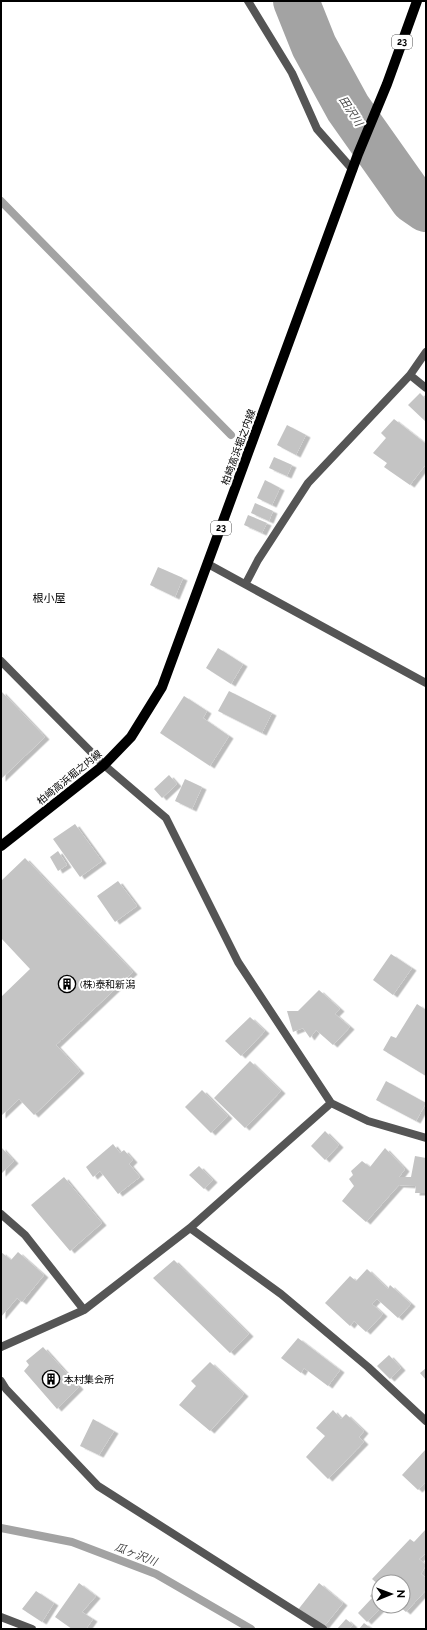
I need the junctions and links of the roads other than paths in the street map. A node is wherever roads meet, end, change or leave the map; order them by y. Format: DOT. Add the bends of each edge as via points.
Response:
graph roads {
  1 [pos="248,1"];
  2 [pos="417,1"];
  3 [pos="353,170"];
  4 [pos="426,352"];
  5 [pos="410,375"];
  6 [pos="426,388"];
  7 [pos="208,564"];
  8 [pos="246,584"];
  9 [pos="1,661"];
  10 [pos="426,683"];
  11 [pos="104,765"];
  12 [pos="1,846"];
  13 [pos="331,1102"];
  14 [pos="426,1138"];
  15 [pos="1,1214"];
  16 [pos="190,1228"];
  17 [pos="84,1310"];
  18 [pos="1,1347"];
  19 [pos="1,1381"];
  20 [pos="426,1421"];
  21 [pos="1,1617"];
  22 [pos="32,1629"];
  23 [pos="323,1629"];
  1 -- 3 [label="street" via="292,73 317,129"];
  2 -- 3 [label="main road, 柏崎高浜堀之内線 / 23"];
  3 -- 7 [label="main road, 柏崎高浜堀之内線 / 23"];
  4 -- 5 [label="street"];
  5 -- 6 [label="street"];
  5 -- 8 [label="street" via="308,483 258,560"];
  7 -- 8 [label="street"];
  7 -- 11 [label="main road, 柏崎高浜堀之内線 / 23" via="162,687 131,737"];
  8 -- 10 [label="street"];
  9 -- 11 [label="street"];
  11 -- 12 [label="main road, 柏崎高浜堀之内線 / 23"];
  11 -- 13 [label="street" via="166,818 238,962"];
  13 -- 14 [label="street" via="368,1121"];
  13 -- 16 [label="street"];
  15 -- 17 [label="street" via="25,1235"];
  16 -- 17 [label="street"];
  16 -- 20 [label="street" via="281,1294 368,1367"];
  17 -- 18 [label="street"];
  19 -- 23 [label="street" via="98,1486"];
  21 -- 22 [label="street"];
}
